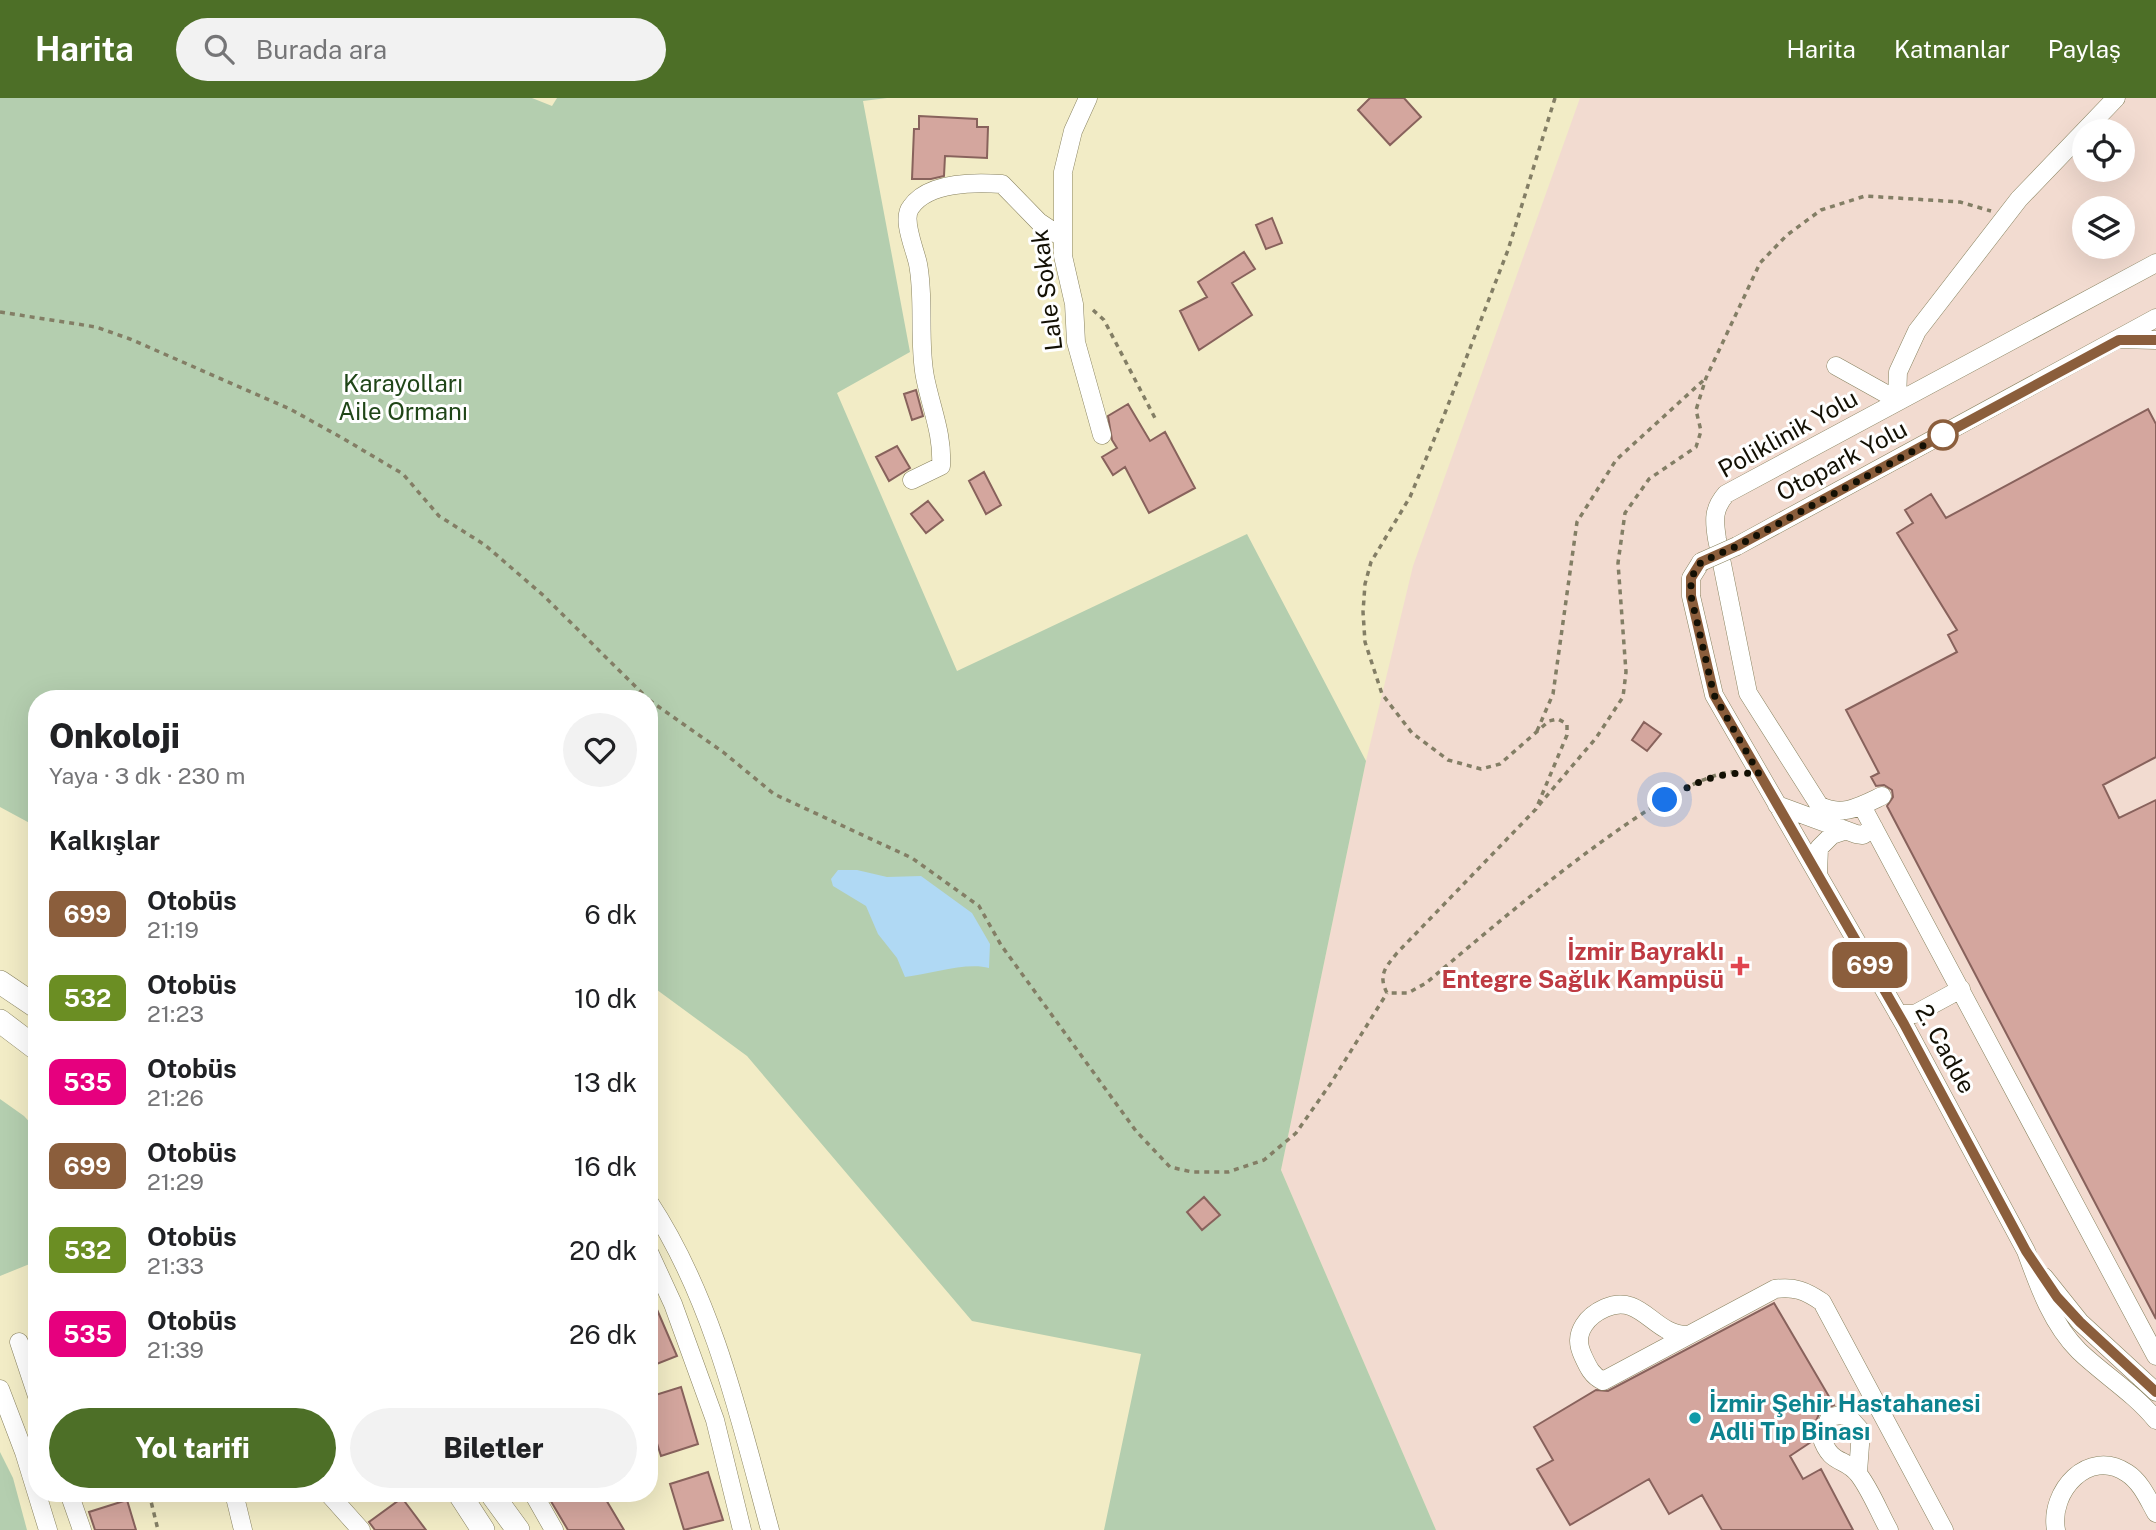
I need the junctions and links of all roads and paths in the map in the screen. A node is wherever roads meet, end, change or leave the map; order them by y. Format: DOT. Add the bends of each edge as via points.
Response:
graph roads {
  1 [pos="1088,98"];
  2 [pos="1555,98"];
  3 [pos="2116,98"];
  4 [pos="2006,216"];
  5 [pos="1063,239"];
  6 [pos="2156,263"];
  7 [pos="1074,304"];
  8 [pos="0,313"];
  9 [pos="2156,318"];
  10 [pos="2119,340"];
  11 [pos="2156,340"];
  12 [pos="1836,366"];
  13 [pos="1706,378"];
  14 [pos="1897,400"];
  15 [pos="1156,420"];
  16 [pos="1102,435"];
  17 [pos="912,480"];
  18 [pos="1701,562"];
  19 [pos="639,690"];
  20 [pos="658,706"];
  21 [pos="1536,733"];
  22 [pos="1759,774"];
  23 [pos="1882,796"];
  24 [pos="1777,805"];
  25 [pos="1862,806"];
  26 [pos="1536,810"];
  27 [pos="1874,828"];
  28 [pos="1844,831"];
  29 [pos="1818,875"];
  30 [pos="0,982"];
  31 [pos="1961,989"];
  32 [pos="1387,993"];
  33 [pos="28,1001"];
  34 [pos="1898,1014"];
  35 [pos="0,1021"];
  36 [pos="28,1042"];
  37 [pos="658,1218"];
  38 [pos="2026,1251"];
  39 [pos="658,1272"];
  40 [pos="1687,1335"];
  41 [pos="19,1342"];
  42 [pos="2156,1356"];
  43 [pos="28,1369"];
  44 [pos="0,1389"];
  45 [pos="2156,1392"];
  46 [pos="2156,1420"];
  47 [pos="28,1471"];
  48 [pos="1858,1472"];
  49 [pos="38,1502"];
  50 [pos="72,1502"];
  51 [pos="151,1502"];
  52 [pos="236,1502"];
  53 [pos="336,1502"];
  54 [pos="464,1502"];
  55 [pos="498,1502"];
  56 [pos="538,1502"];
  57 [pos="2156,1513"];
  58 [pos="48,1530"];
  59 [pos="82,1530"];
  60 [pos="158,1530"];
  61 [pos="243,1530"];
  62 [pos="361,1530"];
  63 [pos="483,1530"];
  64 [pos="518,1530"];
  65 [pos="554,1530"];
  66 [pos="742,1530"];
  67 [pos="771,1530"];
  68 [pos="1889,1530"];
  69 [pos="1944,1530"];
  70 [pos="2056,1530"];
  1 -- 5 [label="street, Lale Sokak" via="1073,131 1063,172"];
  2 -- 21 [label="path" via="1508,250 1448,405 1410,498 1371,562 1363,612 1365,642 1382,694 1426,747 1448,760 1481,769 1500,764"];
  3 -- 4 [label="street"];
  4 -- 13 [label="path" via="1960,202 1866,196 1821,210 1760,263"];
  4 -- 14 [label="street" via="1917,331 1898,372"];
  5 -- 7 [label="street, Lale Sokak"];
  5 -- 17 [label="street" via="1002,184 975,182 928,193 911,206 906,217 919,268 924,375 942,442 941,466"];
  6 -- 14 [label="street, Poliklinik Yolu"];
  7 -- 15 [label="path" via="1104,320"];
  7 -- 16 [label="street, Lale Sokak" via="1076,342"];
  8 -- 19 [label="path" via="96,327 130,339 290,409 356,446 403,474 439,516 485,545 544,596"];
  9 -- 10 [label="street, Otopark Yolu"];
  10 -- 11 [label="street"];
  10 -- 18 [label="street, Otopark Yolu, bridge"];
  12 -- 14 [label="street"];
  13 -- 21 [label="path" via="1616,460 1577,522 1553,694"];
  13 -- 26 [label="path" via="1696,410 1701,431 1696,447 1649,479 1625,513 1618,588 1626,672 1623,697"];
  14 -- 25 [label="street, Poliklinik Yolu" via="1726,494 1714,512 1748,693 1819,805 1838,811"];
  18 -- 22 [label="street, 2. Cadde" via="1691,578 1691,596 1706,674"];
  20 -- 32 [label="path" via="774,794 912,858 979,906 1009,956 1136,1131 1170,1167 1228,1172 1264,1160 1296,1133"];
  21 -- 26 [label="path" via="1549,721 1567,724 1567,735"];
  22 -- 24 [label="street, 2. Cadde"];
  22 -- 32 [label="path" via="1733,771 1685,788 1573,861 1426,983 1408,993"];
  23 -- 25 [label="street, Poliklinik Yolu"];
  24 -- 28 [label="street"];
  24 -- 29 [label="street, 2. Cadde"];
  25 -- 27 [label="street, 2. Cadde"];
  26 -- 32 [label="path" via="1382,971"];
  27 -- 28 [label="street" via="1863,835"];
  27 -- 31 [label="street, 2. Cadde"];
  28 -- 29 [label="street" via="1819,848"];
  29 -- 34 [label="street, 2. Cadde"];
  30 -- 33 [label="main road"];
  31 -- 34 [label="street" via="1915,1014"];
  31 -- 42 [label="street, 2. Cadde"];
  34 -- 38 [label="street, 2. Cadde"];
  35 -- 36 [label="main road"];
  37 -- 67 [label="street" via="686,1268 721,1361"];
  38 -- 45 [label="street" via="2080,1322"];
  38 -- 46 [label="street, 2. Cadde" via="2061,1330"];
  39 -- 66 [label="street" via="715,1420"];
  40 -- 40 [label="street" via="1665,1331 1644,1311 1627,1303 1614,1304 1586,1322 1578,1345 1594,1377 1603,1381"];
  40 -- 69 [label="street" via="1775,1289 1788,1287 1822,1301"];
  41 -- 43 [label="street"];
  44 -- 47 [label="street"];
  48 -- 68 [label="street"];
  49 -- 58 [label="street"];
  50 -- 59 [label="street"];
  51 -- 60 [label="path"];
  52 -- 61 [label="street"];
  53 -- 62 [label="street"];
  54 -- 63 [label="main road"];
  55 -- 64 [label="main road"];
  56 -- 65 [label="street"];
  57 -- 70 [label="street" via="2129,1474 2096,1467 2077,1475 2061,1490"];
}
